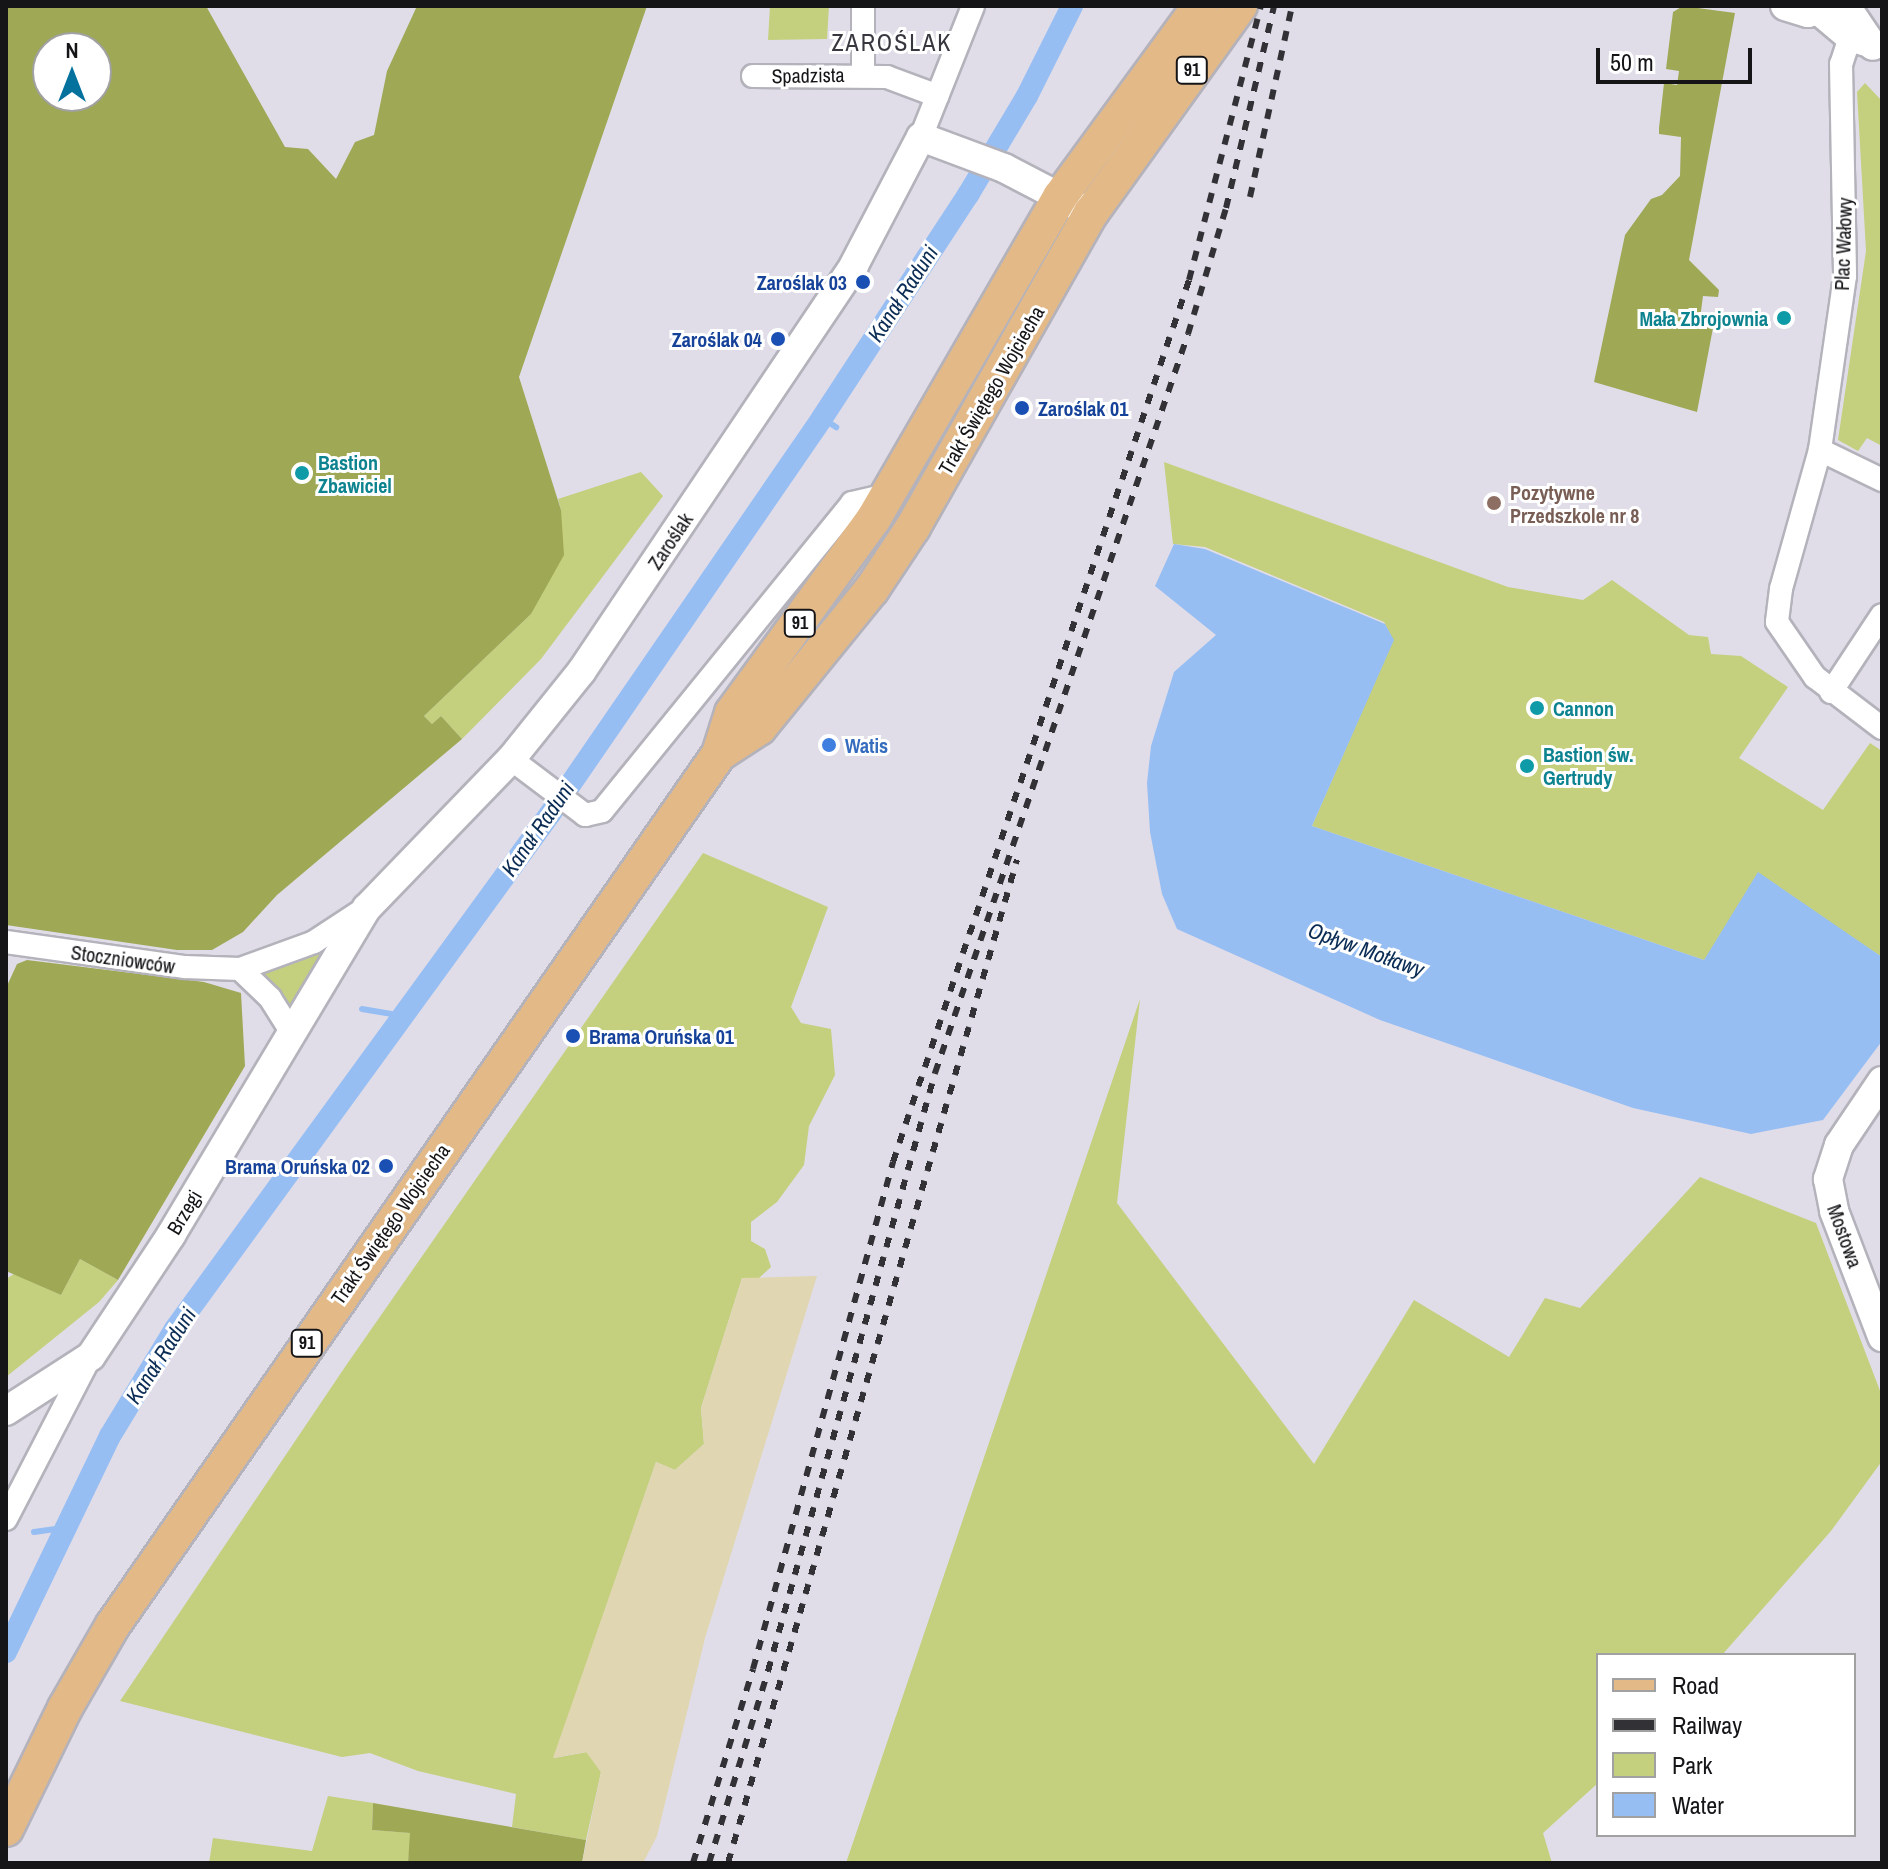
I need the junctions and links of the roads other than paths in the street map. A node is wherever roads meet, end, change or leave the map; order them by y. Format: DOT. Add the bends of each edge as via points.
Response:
graph roads {
  1 [pos="863,6"];
  2 [pos="973,6"];
  3 [pos="1200,6"];
  4 [pos="1240,6"];
  5 [pos="1785,6"];
  6 [pos="1829,7"];
  7 [pos="1868,45"];
  8 [pos="863,75"];
  9 [pos="753,76"];
  10 [pos="938,96"];
  11 [pos="921,137"];
  12 [pos="1060,197"];
  13 [pos="1091,213"];
  14 [pos="1820,450"];
  15 [pos="1882,480"];
  16 [pos="887,495"];
  17 [pos="1882,615"];
  18 [pos="1831,692"];
  19 [pos="1882,728"];
  20 [pos="719,754"];
  21 [pos="511,759"];
  22 [pos="367,908"];
  23 [pos="6,942"];
  24 [pos="240,969"];
  25 [pos="292,1033"];
  26 [pos="1882,1081"];
  27 [pos="1882,1337"];
  28 [pos="91,1356"];
  29 [pos="6,1411"];
  30 [pos="6,1519"];
  31 [pos="6,1829"];
  1 -- 8 [label="street, Spadzista"];
  2 -- 10 [label="street, Zaroślak"];
  3 -- 12 [label="main road, Trakt Świętego Wojciecha / 91"];
  4 -- 13 [label="main road, Trakt Świętego Wojciecha / 91"];
  5 -- 6 [label="street" via="1798,12"];
  6 -- 7 [label="street"];
  7 -- 14 [label="street, Plac Wałowy" via="1841,64 1847,251"];
  8 -- 9 [label="street, Spadzista"];
  8 -- 10 [label="street, Spadzista" via="887,77"];
  10 -- 11 [label="street, Zaroślak"];
  11 -- 12 [label="street"];
  11 -- 21 [label="street, Zaroślak" via="854,265 581,672"];
  12 -- 13 [label="street"];
  12 -- 16 [label="main road, Trakt Świętego Wojciecha / 91"];
  13 -- 20 [label="main road, Trakt Świętego Wojciecha" via="913,527 872,589 759,728"];
  14 -- 15 [label="street"];
  14 -- 18 [label="street, Plac Wałowy" via="1781,589 1777,622"];
  16 -- 20 [label="main road, Trakt Świętego Wojciecha / 91" via="827,588 732,713"];
  16 -- 21 [label="street" via="852,503 602,811 585,815"];
  17 -- 18 [label="street"];
  18 -- 19 [label="street, Plac Wałowy"];
  20 -- 31 [label="main road, Trakt Świętego Wojciecha / 91" via="113,1625"];
  21 -- 22 [label="street, Zaroślak"];
  22 -- 24 [label="street, Stoczniowców" via="314,942"];
  22 -- 25 [label="street, Brzegi"];
  23 -- 24 [label="street, Stoczniowców" via="185,967"];
  24 -- 25 [label="street" via="270,998"];
  25 -- 28 [label="street, Brzegi"];
  26 -- 27 [label="street, Mostowa" via="1839,1145 1828,1179 1834,1211"];
  28 -- 29 [label="street"];
  28 -- 30 [label="street, Brzegi"];
}
